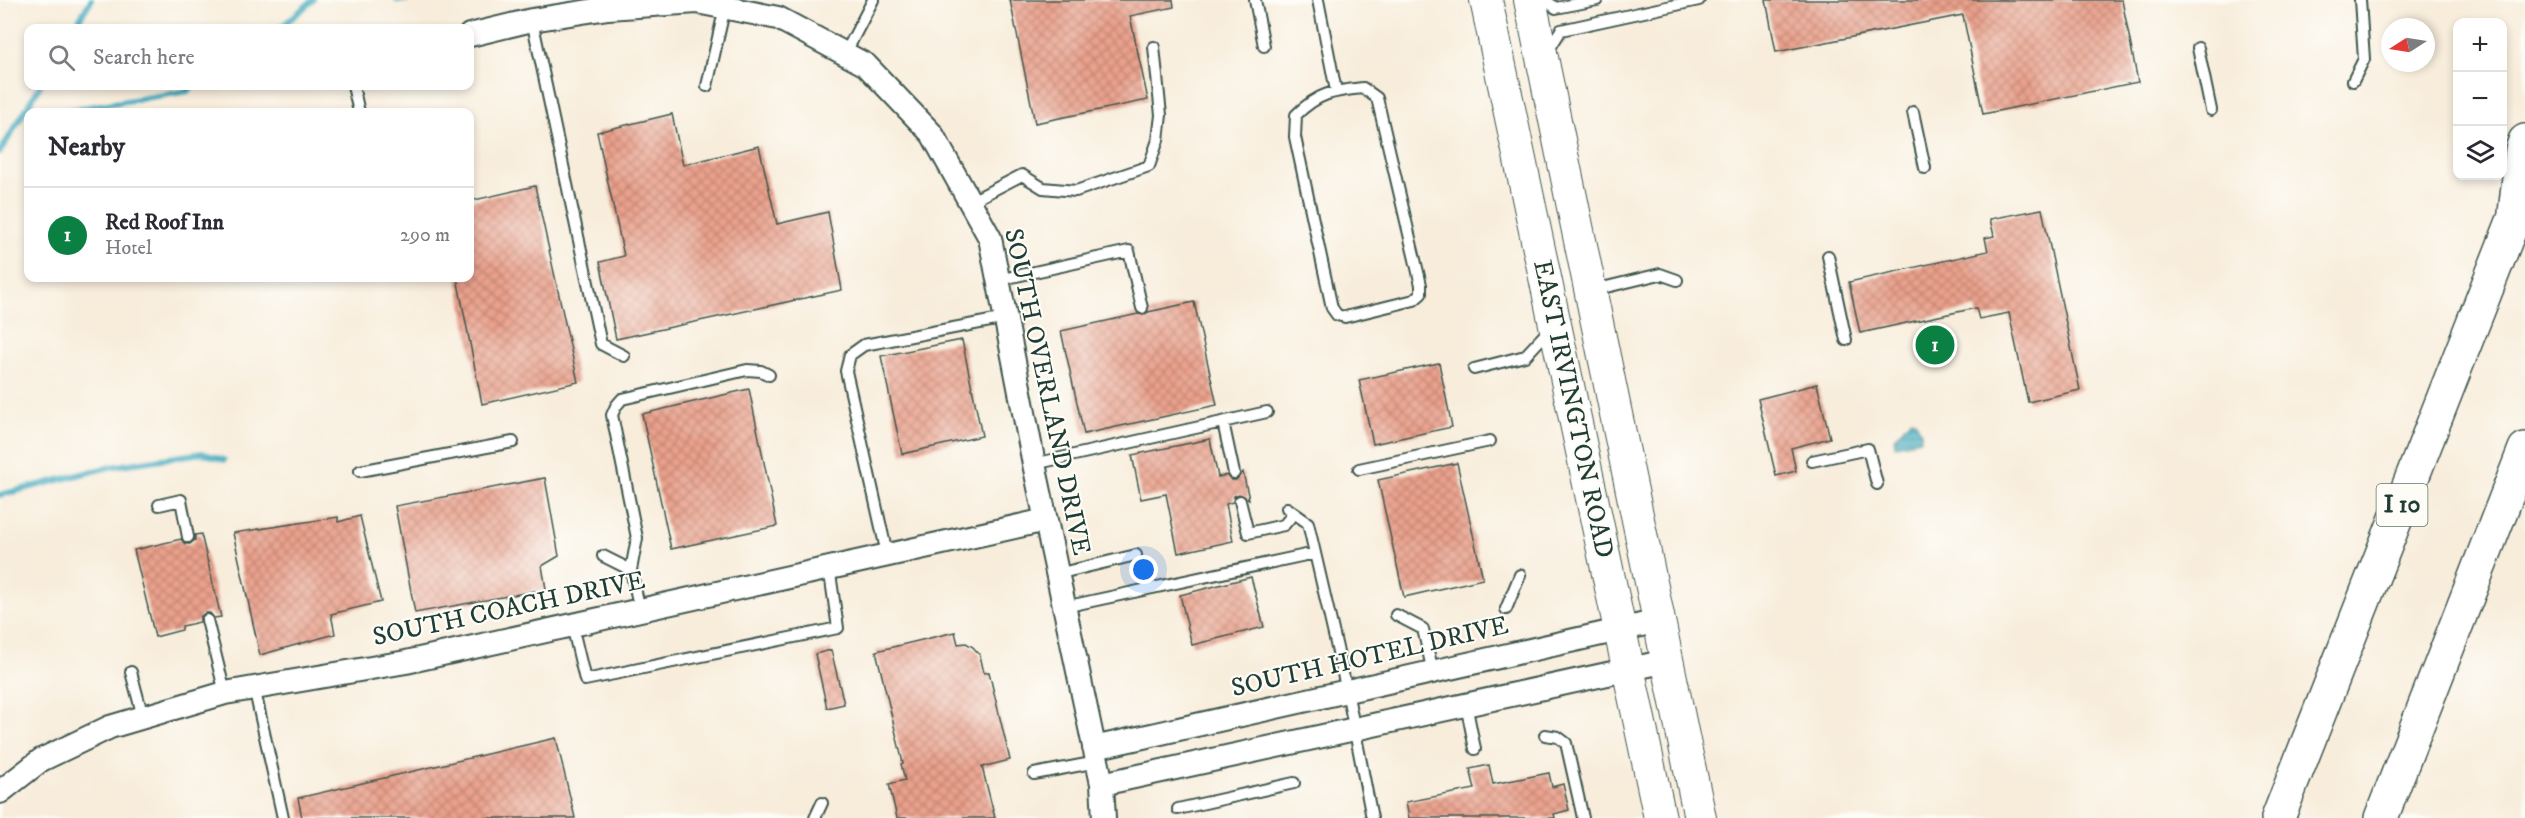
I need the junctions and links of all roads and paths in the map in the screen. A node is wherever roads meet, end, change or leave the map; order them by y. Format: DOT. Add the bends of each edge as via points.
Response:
graph roads {
  1 [pos="873,0"];
  2 [pos="1255,0"];
  3 [pos="1318,0"];
  4 [pos="1486,0"];
  5 [pos="1530,0"];
  6 [pos="1545,0"];
  7 [pos="1597,0"];
  8 [pos="1699,0"];
  9 [pos="2360,0"];
  10 [pos="608,4"];
  11 [pos="725,7"];
  12 [pos="532,20"];
  13 [pos="474,33"];
  14 [pos="1264,46"];
  15 [pos="1154,47"];
  16 [pos="2198,48"];
  17 [pos="844,54"];
  18 [pos="1543,59"];
  19 [pos="2353,81"];
  20 [pos="707,86"];
  21 [pos="354,90"];
  22 [pos="1336,91"];
  23 [pos="358,108"];
  24 [pos="2211,110"];
  25 [pos="1913,112"];
  26 [pos="2525,141"];
  27 [pos="1925,168"];
  28 [pos="970,202"];
  29 [pos="2520,204"];
  30 [pos="1828,256"];
  31 [pos="998,280"];
  32 [pos="1677,280"];
  33 [pos="1591,291"];
  34 [pos="1143,308"];
  35 [pos="1006,318"];
  36 [pos="1554,324"];
  37 [pos="1846,340"];
  38 [pos="624,356"];
  39 [pos="1474,369"];
  40 [pos="769,375"];
  41 [pos="1267,412"];
  42 [pos="1223,422"];
  43 [pos="1490,441"];
  44 [pos="513,442"];
  45 [pos="2525,449"];
  46 [pos="1812,461"];
  47 [pos="1034,464"];
  48 [pos="1359,469"];
  49 [pos="2525,470"];
  50 [pos="360,471"];
  51 [pos="1234,474"];
  52 [pos="1877,484"];
  53 [pos="1240,501"];
  54 [pos="159,505"];
  55 [pos="1046,520"];
  56 [pos="188,537"];
  57 [pos="1315,553"];
  58 [pos="887,554"];
  59 [pos="603,555"];
  60 [pos="1136,555"];
  61 [pos="829,567"];
  62 [pos="630,570"];
  63 [pos="1057,574"];
  64 [pos="1520,575"];
  65 [pos="1064,607"];
  66 [pos="1506,609"];
  67 [pos="640,610"];
  68 [pos="1396,615"];
  69 [pos="207,620"];
  70 [pos="1659,621"];
  71 [pos="572,625"];
  72 [pos="1621,630"];
  73 [pos="1667,661"];
  74 [pos="1629,669"];
  75 [pos="131,672"];
  76 [pos="1433,672"];
  77 [pos="254,687"];
  78 [pos="1347,691"];
  79 [pos="225,693"];
  80 [pos="1467,704"];
  81 [pos="1262,710"];
  82 [pos="143,717"];
  83 [pos="1353,729"];
  84 [pos="1545,735"];
  85 [pos="1475,750"];
  86 [pos="1098,765"];
  87 [pos="1034,774"];
  88 [pos="1294,783"];
  89 [pos="0,792"];
  90 [pos="822,803"];
  91 [pos="1178,809"];
  92 [pos="283,818"];
  93 [pos="815,818"];
  94 [pos="1104,818"];
  95 [pos="1372,818"];
  96 [pos="1583,818"];
  97 [pos="1660,818"];
  98 [pos="1700,818"];
  99 [pos="2278,818"];
  100 [pos="2381,818"];
  1 -- 17 [label="lane"];
  2 -- 14 [label="lane"];
  3 -- 22 [label="lane"];
  4 -- 36 [label="main road, EAST IRVINGTON ROAD"];
  5 -- 18 [label="main road, EAST IRVINGTON ROAD"];
  6 -- 7 [label="lane" via="1556,8"];
  8 -- 18 [label="lane" via="1561,30"];
  9 -- 19 [label="lane" via="2364,59"];
  10 -- 11 [label="street, SOUTH OVERLAND DRIVE" via="697,2"];
  10 -- 12 [label="street, SOUTH OVERLAND DRIVE"];
  11 -- 17 [label="street, SOUTH OVERLAND DRIVE" via="778,18"];
  11 -- 20 [label="lane"];
  12 -- 13 [label="street, SOUTH OVERLAND DRIVE"];
  12 -- 38 [label="lane" via="601,344"];
  15 -- 28 [label="lane" via="1161,115 1149,166 1076,191 1043,188 1022,175"];
  16 -- 24 [label="lane"];
  17 -- 28 [label="street, SOUTH OVERLAND DRIVE" via="866,65 932,134"];
  18 -- 33 [label="main road, EAST IRVINGTON ROAD"];
  21 -- 23 [label="lane"];
  22 -- 22 [label="lane" via="1311,100 1296,115 1295,137 1332,308 1345,317 1414,300 1421,294 1421,285 1377,98 1363,88"];
  25 -- 27 [label="lane"];
  26 -- 29 [label="highway"];
  28 -- 31 [label="street, SOUTH OVERLAND DRIVE" via="990,238"];
  29 -- 99 [label="highway, I 10"];
  30 -- 37 [label="lane"];
  31 -- 34 [label="lane" via="1129,251"];
  31 -- 35 [label="street, SOUTH OVERLAND DRIVE"];
  32 -- 33 [label="lane" via="1660,274"];
  33 -- 70 [label="main road, EAST IRVINGTON ROAD"];
  35 -- 47 [label="street, SOUTH OVERLAND DRIVE"];
  35 -- 58 [label="lane" via="864,345 850,355 846,372"];
  36 -- 39 [label="lane" via="1525,356"];
  36 -- 72 [label="main road, EAST IRVINGTON ROAD"];
  40 -- 62 [label="lane" via="747,370 622,399 615,406 612,415 637,538"];
  41 -- 42 [label="lane"];
  42 -- 47 [label="lane"];
  42 -- 51 [label="lane"];
  43 -- 48 [label="lane"];
  44 -- 50 [label="lane"];
  45 -- 100 [label="highway"];
  46 -- 52 [label="lane" via="1868,449"];
  47 -- 55 [label="street, SOUTH OVERLAND DRIVE"];
  49 -- 100 [label="highway"];
  53 -- 57 [label="lane" via="1248,533 1284,525 1290,510 1308,523"];
  54 -- 56 [label="lane" via="181,500"];
  55 -- 58 [label="street, SOUTH COACH DRIVE"];
  55 -- 63 [label="street, SOUTH OVERLAND DRIVE"];
  57 -- 65 [label="lane"];
  57 -- 78 [label="lane"];
  58 -- 61 [label="street, SOUTH COACH DRIVE"];
  59 -- 62 [label="lane"];
  60 -- 63 [label="lane"];
  61 -- 67 [label="street, SOUTH COACH DRIVE"];
  61 -- 71 [label="lane" via="838,628 585,680"];
  62 -- 67 [label="lane"];
  63 -- 65 [label="street, SOUTH OVERLAND DRIVE"];
  64 -- 66 [label="lane"];
  65 -- 86 [label="street, SOUTH OVERLAND DRIVE"];
  67 -- 71 [label="street, SOUTH COACH DRIVE"];
  68 -- 76 [label="lane" via="1423,628"];
  69 -- 79 [label="lane"];
  70 -- 72 [label="street, SOUTH HOTEL DRIVE"];
  70 -- 73 [label="main road, EAST IRVINGTON ROAD"];
  71 -- 77 [label="street, SOUTH COACH DRIVE" via="406,662"];
  72 -- 74 [label="main road, EAST IRVINGTON ROAD"];
  72 -- 76 [label="street, SOUTH HOTEL DRIVE"];
  73 -- 74 [label="street"];
  73 -- 98 [label="main road, EAST IRVINGTON ROAD"];
  74 -- 80 [label="street"];
  74 -- 97 [label="main road, EAST IRVINGTON ROAD"];
  75 -- 82 [label="lane"];
  76 -- 78 [label="street, SOUTH HOTEL DRIVE"];
  77 -- 79 [label="street, SOUTH COACH DRIVE"];
  77 -- 92 [label="lane"];
  78 -- 81 [label="street, SOUTH HOTEL DRIVE"];
  78 -- 83 [label="lane"];
  79 -- 82 [label="street, SOUTH COACH DRIVE"];
  80 -- 83 [label="street"];
  80 -- 85 [label="lane"];
  81 -- 86 [label="street, SOUTH HOTEL DRIVE"];
  81 -- 86 [label="street" via="1214,734 1121,754"];
  82 -- 89 [label="street, SOUTH COACH DRIVE" via="41,760"];
  83 -- 86 [label="street"];
  83 -- 95 [label="lane"];
  84 -- 96 [label="lane" via="1566,743"];
  86 -- 87 [label="lane"];
  86 -- 94 [label="street, SOUTH OVERLAND DRIVE"];
  88 -- 91 [label="lane"];
  90 -- 93 [label="lane"];
}
